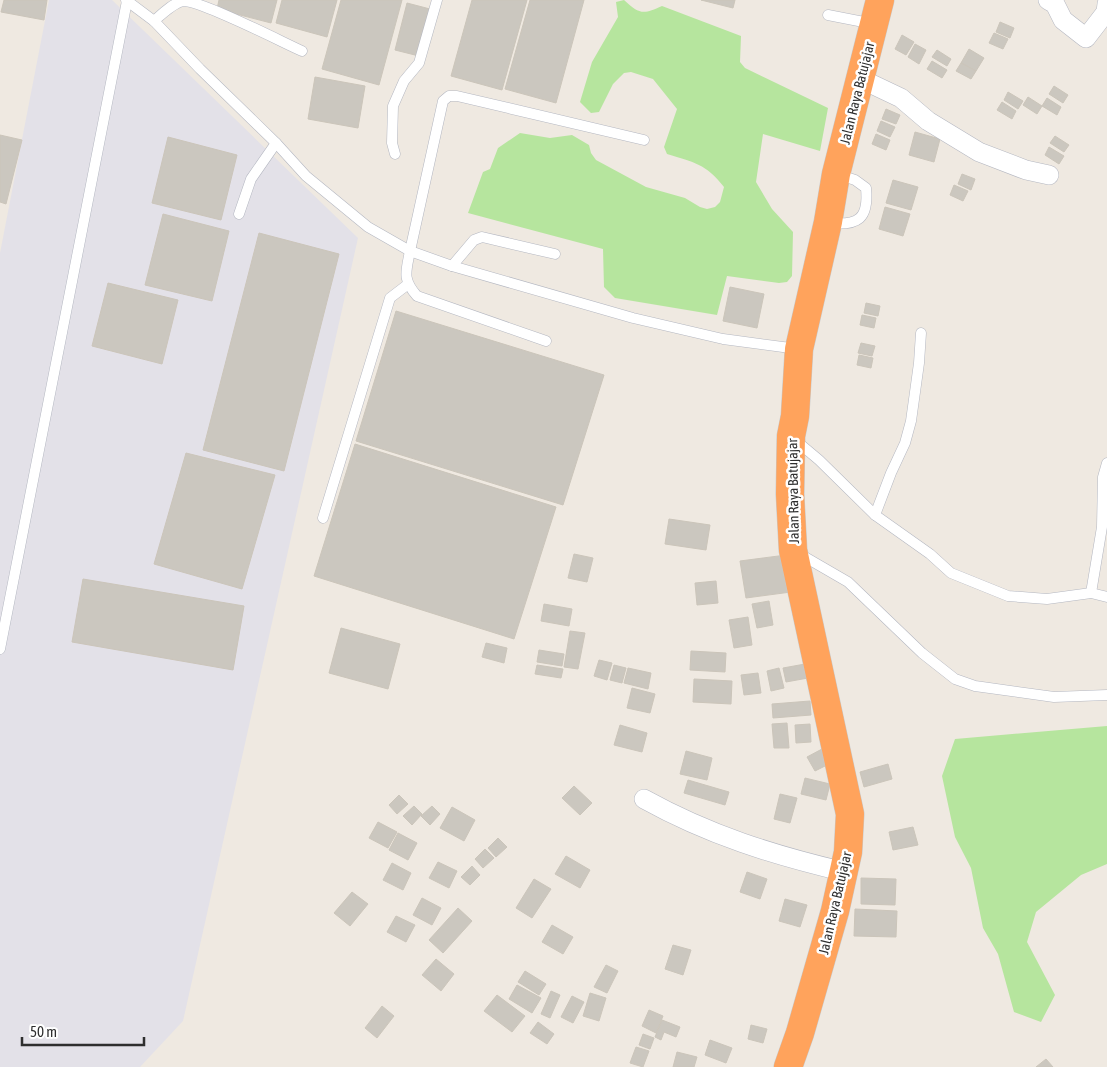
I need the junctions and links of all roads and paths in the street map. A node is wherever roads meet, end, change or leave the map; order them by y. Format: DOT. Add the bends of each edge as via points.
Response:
graph roads {
  1 [pos="437,0"];
  2 [pos="1048,0"];
  3 [pos="127,1"];
  4 [pos="204,3"];
  5 [pos="1107,4"];
  6 [pos="877,12"];
  7 [pos="828,15"];
  8 [pos="154,21"];
  9 [pos="302,51"];
  10 [pos="861,79"];
  11 [pos="644,140"];
  12 [pos="276,143"];
  13 [pos="395,154"];
  14 [pos="1050,176"];
  15 [pos="239,214"];
  16 [pos="410,251"];
  17 [pos="555,254"];
  18 [pos="452,266"];
  19 [pos="407,285"];
  20 [pos="922,333"];
  21 [pos="546,341"];
  22 [pos="799,349"];
  23 [pos="791,436"];
  24 [pos="1107,464"];
  25 [pos="875,515"];
  26 [pos="323,518"];
  27 [pos="793,550"];
  28 [pos="1091,593"];
  29 [pos="1107,597"];
  30 [pos="0,649"];
  31 [pos="1107,695"];
  32 [pos="644,799"];
  33 [pos="845,872"];
  34 [pos="788,1067"];
  1 -- 13 [label="lane" via="419,63 404,81 393,106 392,143"];
  2 -- 5 [label="street" via="1055,4 1063,20 1086,38 1106,12"];
  3 -- 8 [label="lane"];
  3 -- 30 [label="lane"];
  4 -- 8 [label="lane" via="179,2"];
  4 -- 9 [label="lane"];
  6 -- 7 [label="lane"];
  6 -- 10 [label="highway, Jalan Raya Batujajar"];
  8 -- 12 [label="lane"];
  10 -- 14 [label="street" via="901,98 928,121 979,152"];
  10 -- 22 [label="highway, Jalan Raya Batujajar" via="836,174"];
  11 -- 16 [label="lane" via="449,96 443,101"];
  12 -- 15 [label="lane" via="251,179"];
  12 -- 16 [label="lane" via="306,176 368,226"];
  16 -- 18 [label="lane"];
  16 -- 19 [label="lane"];
  17 -- 18 [label="lane" via="482,237 474,240"];
  18 -- 22 [label="lane" via="633,318 723,339"];
  19 -- 21 [label="lane" via="417,296"];
  19 -- 26 [label="lane" via="390,298"];
  20 -- 25 [label="lane" via="911,421"];
  22 -- 23 [label="highway, Jalan Raya Batujajar"];
  23 -- 25 [label="lane"];
  23 -- 27 [label="highway, Jalan Raya Batujajar"];
  24 -- 28 [label="lane" via="1103,477 1102,527"];
  25 -- 28 [label="lane" via="951,573 1008,596 1048,599"];
  27 -- 31 [label="lane" via="848,582 922,654 955,679 975,686 1054,696"];
  27 -- 33 [label="highway, Jalan Raya Batujajar" via="850,814"];
  28 -- 29 [label="lane"];
  32 -- 33 [label="street" via="747,846"];
  33 -- 34 [label="highway, Jalan Raya Batujajar"];
}
